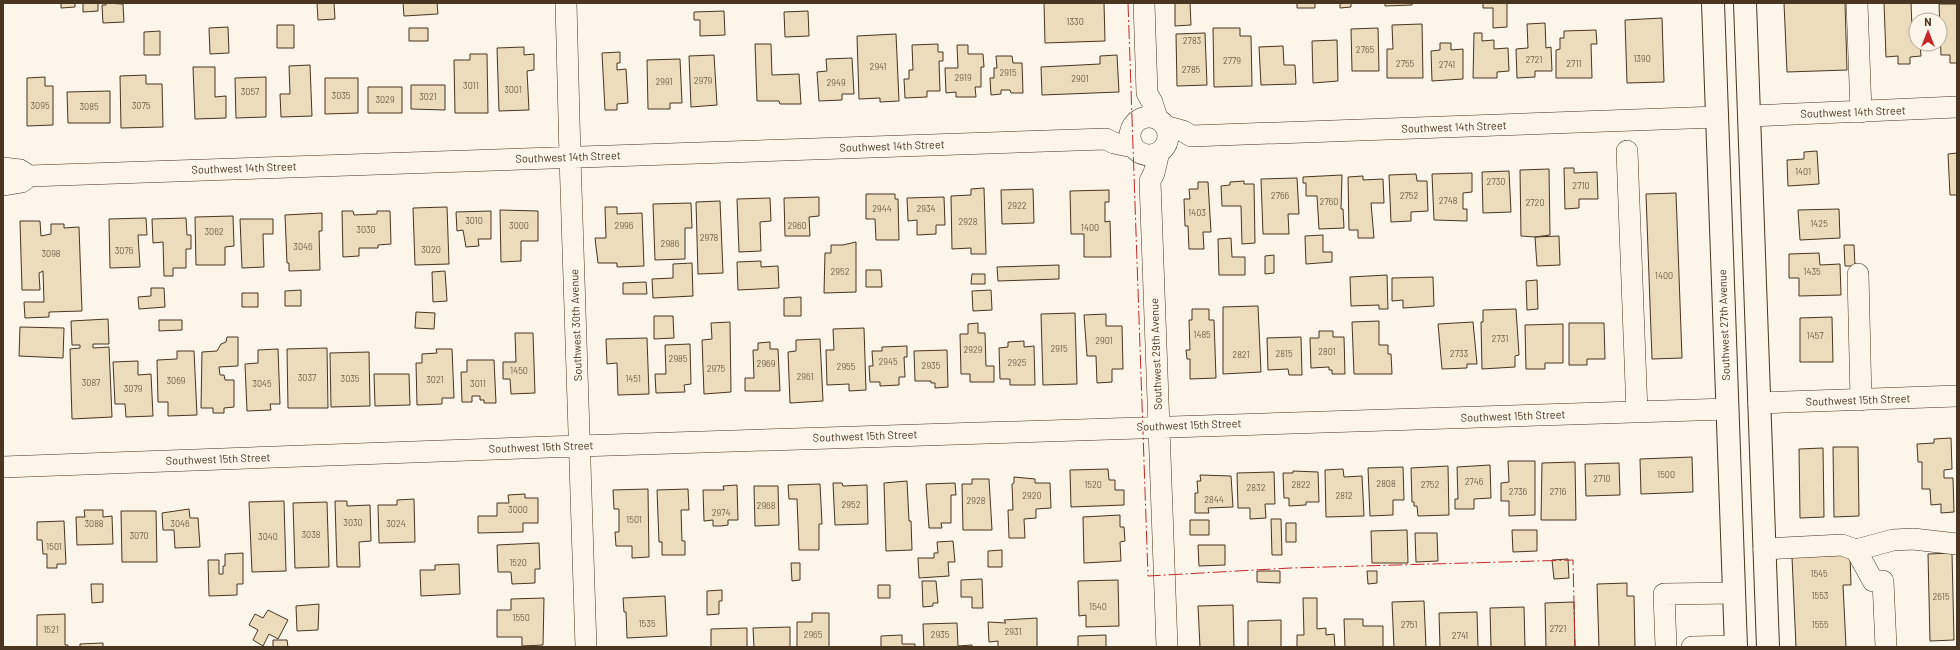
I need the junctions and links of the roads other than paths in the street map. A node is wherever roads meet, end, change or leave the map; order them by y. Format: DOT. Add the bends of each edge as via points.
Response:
graph roads {
  1 [pos="566,3"];
  2 [pos="1144,3"];
  3 [pos="1713,3"];
  4 [pos="1745,3"];
  5 [pos="1857,3"];
  6 [pos="1716,82"];
  7 [pos="1957,107"];
  8 [pos="1861,112"];
  9 [pos="1750,116"];
  10 [pos="1717,117"];
  11 [pos="1149,136"];
  12 [pos="1627,151"];
  13 [pos="1751,154"];
  14 [pos="570,157"];
  15 [pos="3,176"];
  16 [pos="1858,274"];
  17 [pos="1957,396"];
  18 [pos="1861,400"];
  19 [pos="1759,403"];
  20 [pos="1727,409"];
  21 [pos="1636,412"];
  22 [pos="1159,426"];
  23 [pos="580,446"];
  24 [pos="3,467"];
  25 [pos="1957,544"];
  26 [pos="1764,549"];
  27 [pos="1856,550"];
  28 [pos="1734,593"];
  29 [pos="1736,646"];
  30 [pos="586,647"];
  31 [pos="1167,647"];
  32 [pos="1666,647"];
  33 [pos="1692,647"];
  34 [pos="1768,647"];
  35 [pos="1886,647"];
  1 -- 14 [label="street, Southwest 30th Avenue"];
  2 -- 11 [label="street" via="1147,93 1152,102"];
  3 -- 6 [label="highway, Southwest 27th Avenue"];
  4 -- 9 [label="highway"];
  5 -- 8 [label="street"];
  6 -- 9 [label="highway" via="1730,104"];
  6 -- 10 [label="highway, Southwest 27th Avenue"];
  7 -- 8 [label="street, Southwest 14th Street"];
  8 -- 9 [label="street, Southwest 14th Street"];
  9 -- 13 [label="highway"];
  10 -- 11 [label="street, Southwest 14th Street" via="1191,136 1183,142"];
  10 -- 13 [label="highway" via="1735,129"];
  10 -- 20 [label="highway, Southwest 27th Avenue"];
  11 -- 14 [label="street, Southwest 14th Street" via="1113,134 1106,139"];
  11 -- 22 [label="street, Southwest 29th Avenue" via="1156,168 1150,181"];
  12 -- 21 [label="street"];
  13 -- 19 [label="highway"];
  14 -- 15 [label="street, Southwest 14th Street" via="29,176 22,182"];
  14 -- 23 [label="street, Southwest 30th Avenue"];
  16 -- 18 [label="street"];
  17 -- 18 [label="street, Southwest 15th Street"];
  18 -- 19 [label="street, Southwest 15th Street"];
  19 -- 26 [label="highway"];
  20 -- 21 [label="street, Southwest 15th Street"];
  20 -- 28 [label="highway, Southwest 27th Avenue"];
  21 -- 22 [label="street, Southwest 15th Street"];
  22 -- 23 [label="street, Southwest 15th Street"];
  22 -- 31 [label="street, Southwest 29th Avenue"];
  23 -- 24 [label="street, Southwest 15th Street"];
  23 -- 30 [label="street, Southwest 30th Avenue"];
  25 -- 27 [label="street" via="1912,539 1893,540"];
  26 -- 27 [label="street" via="1842,545"];
  26 -- 34 [label="highway"];
  27 -- 35 [label="street" via="1873,581 1882,580"];
  28 -- 29 [label="highway, Southwest 27th Avenue"];
  28 -- 32 [label="street" via="1664,594"];
  29 -- 33 [label="street"];
}
